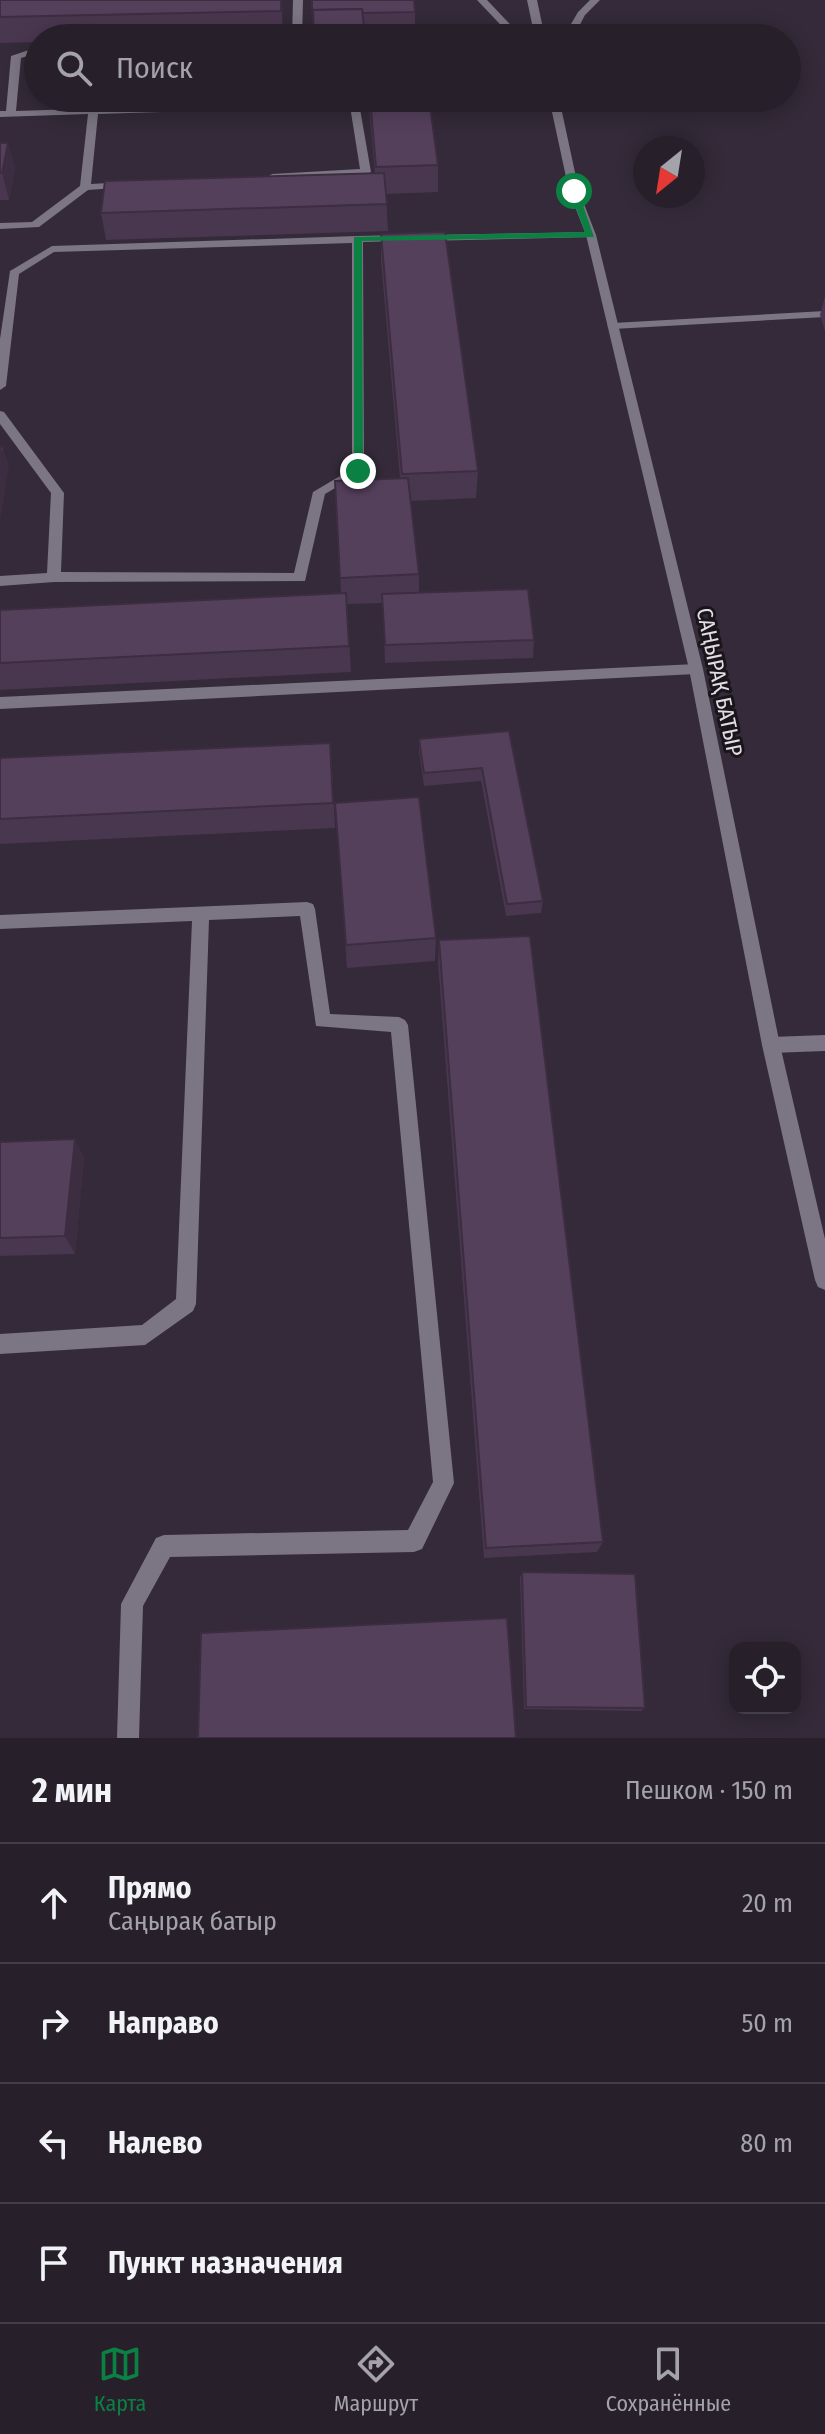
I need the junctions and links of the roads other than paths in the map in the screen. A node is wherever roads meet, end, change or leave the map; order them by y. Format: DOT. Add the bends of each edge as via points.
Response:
graph roads {
  1 [pos="298,0"];
  2 [pos="482,0"];
  3 [pos="532,0"];
  4 [pos="595,0"];
  5 [pos="297,24"];
  6 [pos="505,24"];
  7 [pos="537,24"];
  8 [pos="576,24"];
  9 [pos="24,54"];
  10 [pos="93,112"];
  11 [pos="356,112"];
  12 [pos="557,112"];
  13 [pos="6,113"];
  14 [pos="257,178"];
  15 [pos="132,185"];
  16 [pos="85,187"];
  17 [pos="35,225"];
  18 [pos="0,226"];
  19 [pos="591,235"];
  20 [pos="357,239"];
  21 [pos="52,249"];
  22 [pos="825,314"];
  23 [pos="613,326"];
  24 [pos="0,386"];
  25 [pos="0,415"];
  26 [pos="54,577"];
  27 [pos="0,581"];
  28 [pos="696,669"];
  29 [pos="0,703"];
  30 [pos="201,913"];
  31 [pos="0,922"];
  32 [pos="825,1043"];
  33 [pos="771,1045"];
  34 [pos="825,1280"];
  35 [pos="0,1344"];
  36 [pos="128,1738"];
  1 -- 5 [label="street"];
  2 -- 6 [label="street"];
  3 -- 7 [label="street"];
  4 -- 8 [label="street"];
  9 -- 13 [label="street" via="16,56"];
  10 -- 13 [label="street"];
  10 -- 16 [label="street"];
  11 -- 14 [label="street" via="366,172"];
  12 -- 19 [label="street, САҢЫРАҚ БАТЫР" via="574,191"];
  15 -- 16 [label="street"];
  16 -- 17 [label="street"];
  17 -- 18 [label="street"];
  17 -- 21 [label="street"];
  19 -- 20 [label="street"];
  19 -- 23 [label="street, САҢЫРАҚ БАТЫР"];
  20 -- 21 [label="street"];
  20 -- 26 [label="street" via="358,471 319,492 300,578"];
  21 -- 24 [label="street" via="14,273"];
  22 -- 23 [label="street"];
  23 -- 28 [label="street, САҢЫРАҚ БАТЫР"];
  25 -- 26 [label="street" via="58,493"];
  26 -- 27 [label="street"];
  28 -- 29 [label="street"];
  28 -- 33 [label="street, САҢЫРАҚ БАТЫР"];
  30 -- 31 [label="street"];
  30 -- 35 [label="street" via="186,1304 145,1335"];
  30 -- 36 [label="street" via="307,909 322,1021 399,1025 444,1483 414,1541 164,1546 132,1604"];
  32 -- 33 [label="street"];
  33 -- 34 [label="street, САҢЫРАҚ БАТЫР"];
}
